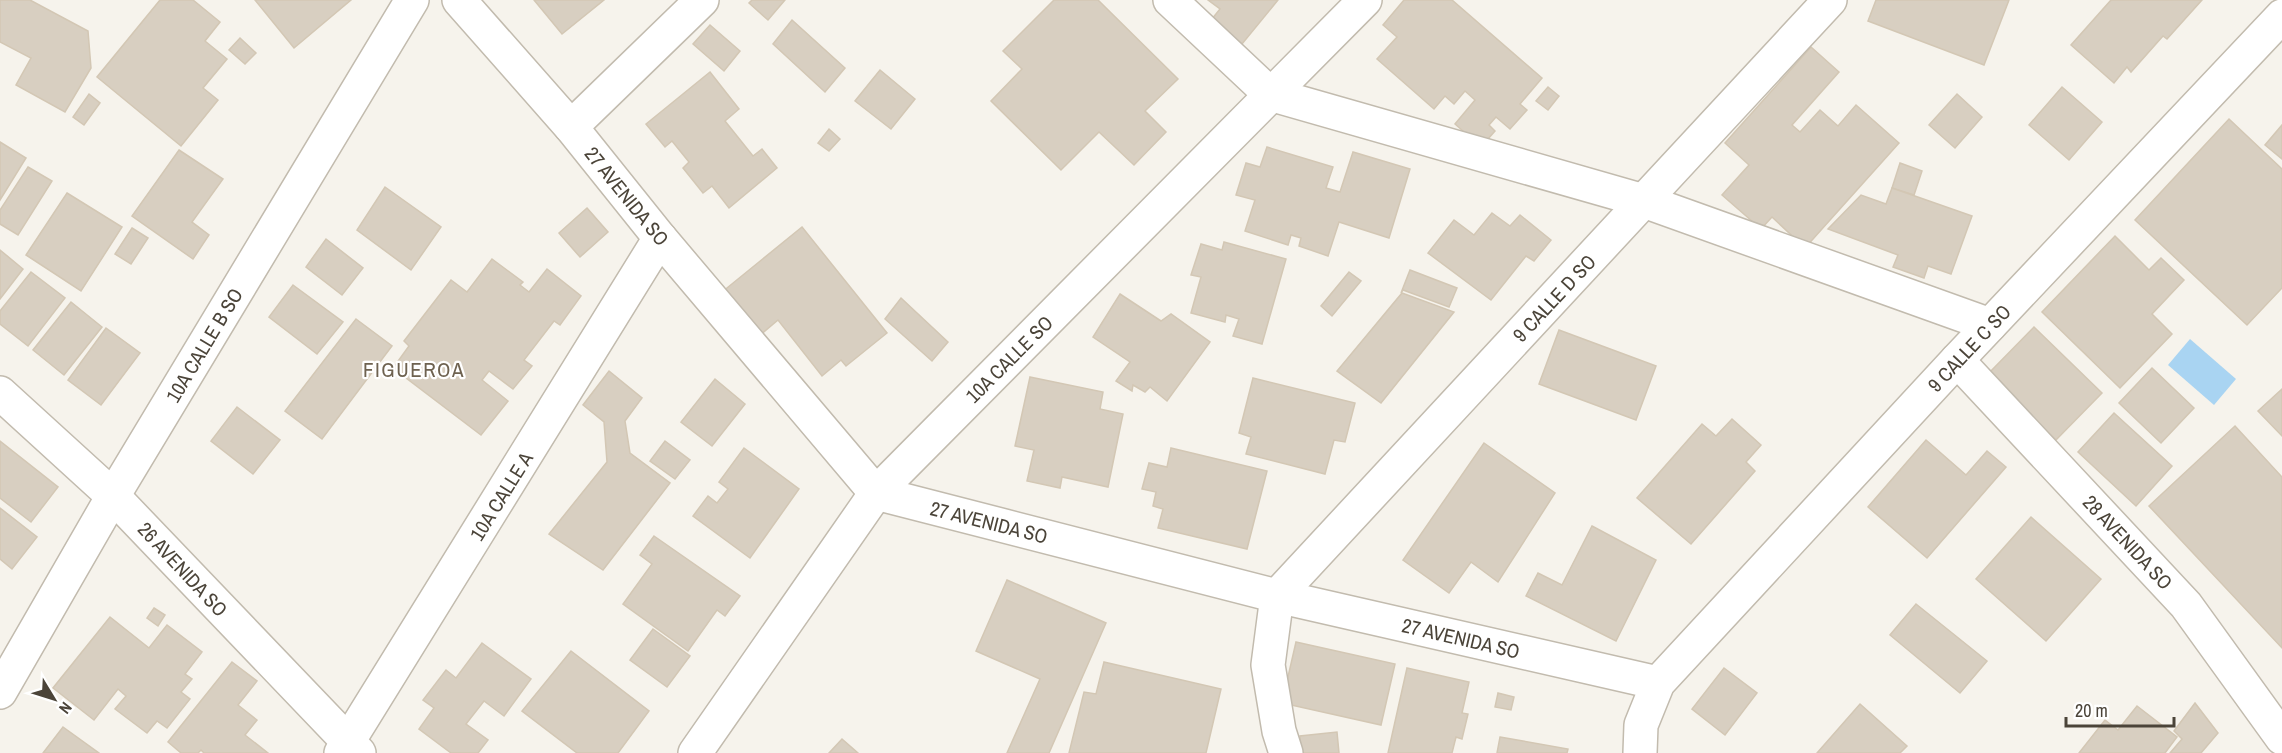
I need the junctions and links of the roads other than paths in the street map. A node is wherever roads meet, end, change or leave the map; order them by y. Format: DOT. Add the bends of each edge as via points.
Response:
graph roads {
  1 [pos="412,0"];
  2 [pos="459,0"];
  3 [pos="702,0"];
  4 [pos="1170,0"];
  5 [pos="1365,0"];
  6 [pos="1830,0"];
  7 [pos="2282,16"];
  8 [pos="1270,94"];
  9 [pos="571,127"];
  10 [pos="1644,201"];
  11 [pos="660,238"];
  12 [pos="1990,325"];
  13 [pos="1957,360"];
  14 [pos="0,393"];
  15 [pos="876,493"];
  16 [pos="113,496"];
  17 [pos="1276,596"];
  18 [pos="1658,683"];
  19 [pos="0,692"];
  20 [pos="2282,738"];
  21 [pos="349,750"];
  22 [pos="695,753"];
  23 [pos="1286,753"];
  24 [pos="1640,753"];
  1 -- 16 [label="street, 10A CALLE B SO"];
  2 -- 9 [label="street, 27 AVENIDA SO"];
  3 -- 9 [label="street"];
  4 -- 8 [label="street"];
  5 -- 8 [label="street, 10A CALLE SO"];
  6 -- 10 [label="street, 9 CALLE D SO"];
  7 -- 12 [label="street, 9 CALLE C SO"];
  8 -- 10 [label="street"];
  8 -- 15 [label="street, 10A CALLE SO"];
  9 -- 11 [label="street, 27 AVENIDA SO"];
  10 -- 12 [label="street"];
  10 -- 17 [label="street, 9 CALLE D SO"];
  11 -- 15 [label="street, 27 AVENIDA SO"];
  11 -- 21 [label="street, 10A CALLE A"];
  12 -- 13 [label="street, 9 CALLE C SO"];
  13 -- 18 [label="street, 9 CALLE C SO"];
  13 -- 20 [label="street, 28 AVENIDA SO" via="2187,605"];
  14 -- 16 [label="street, 26 AVENIDA SO"];
  15 -- 17 [label="street, 27 AVENIDA SO"];
  15 -- 22 [label="street, 10A CALLE SO"];
  16 -- 19 [label="street, 10A CALLE B SO"];
  16 -- 21 [label="street, 26 AVENIDA SO"];
  17 -- 18 [label="street, 27 AVENIDA SO"];
  17 -- 23 [label="street" via="1268,666"];
  18 -- 24 [label="street" via="1641,725"];
}
